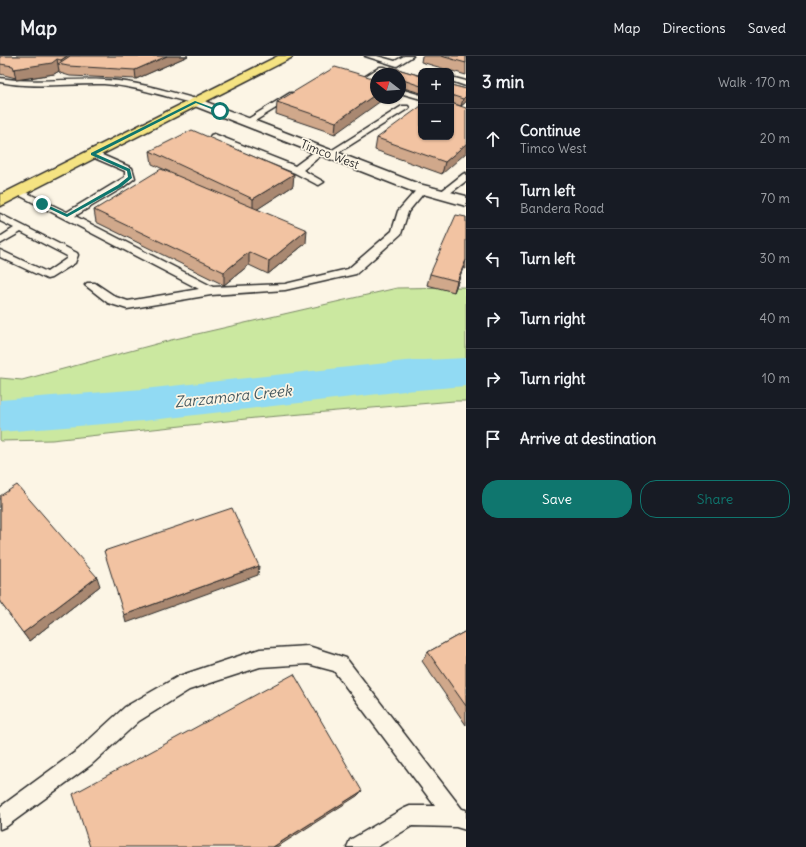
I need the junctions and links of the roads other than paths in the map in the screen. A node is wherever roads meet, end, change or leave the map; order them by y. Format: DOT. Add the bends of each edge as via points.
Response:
graph roads {
  1 [pos="286,56"];
  2 [pos="369,56"];
  3 [pos="409,56"];
  4 [pos="396,64"];
  5 [pos="415,69"];
  6 [pos="406,75"];
  7 [pos="370,76"];
  8 [pos="418,78"];
  9 [pos="0,80"];
  10 [pos="454,80"];
  11 [pos="370,81"];
  12 [pos="466,84"];
  13 [pos="302,90"];
  14 [pos="406,93"];
  15 [pos="418,96"];
  16 [pos="196,102"];
  17 [pos="405,108"];
  18 [pos="247,122"];
  19 [pos="214,137"];
  20 [pos="326,153"];
  21 [pos="93,154"];
  22 [pos="298,171"];
  23 [pos="466,176"];
  24 [pos="319,182"];
  25 [pos="422,189"];
  26 [pos="18,192"];
  27 [pos="442,195"];
  28 [pos="0,201"];
  29 [pos="466,201"];
  30 [pos="67,216"];
  31 [pos="0,217"];
  32 [pos="21,228"];
  33 [pos="0,241"];
  34 [pos="0,253"];
  35 [pos="91,285"];
  36 [pos="211,291"];
  37 [pos="0,818"];
  38 [pos="461,818"];
  39 [pos="357,847"];
  1 -- 16 [label="main road"];
  2 -- 4 [label="lane"];
  3 -- 4 [label="lane"];
  4 -- 5 [label="lane"];
  6 -- 8 [label="lane"];
  7 -- 11 [label="lane" via="365,79"];
  9 -- 16 [label="lane" via="28,84 104,82 151,89"];
  10 -- 12 [label="lane"];
  13 -- 18 [label="lane"];
  14 -- 15 [label="lane"];
  16 -- 18 [label="street, Timco West"];
  16 -- 21 [label="main road"];
  17 -- 20 [label="lane"];
  18 -- 20 [label="street, Timco West"];
  19 -- 22 [label="lane"];
  20 -- 22 [label="lane" via="299,167"];
  20 -- 25 [label="street, Timco West"];
  21 -- 26 [label="main road"];
  21 -- 30 [label="lane" via="129,170 130,178"];
  22 -- 24 [label="lane"];
  23 -- 27 [label="lane"];
  25 -- 27 [label="street, Timco West"];
  25 -- 36 [label="lane" via="403,211 397,232 352,272 285,287"];
  26 -- 28 [label="main road"];
  26 -- 30 [label="lane"];
  27 -- 29 [label="street, Timco West"];
  30 -- 36 [label="lane"];
  31 -- 32 [label="lane"];
  32 -- 33 [label="lane"];
  32 -- 34 [label="lane" via="73,255 71,261 47,276"];
  35 -- 36 [label="lane" via="112,300 127,305"];
  37 -- 38 [label="lane" via="85,757 132,714 185,682 260,658 308,655 340,664"];
  38 -- 39 [label="lane" via="410,816"];
}
